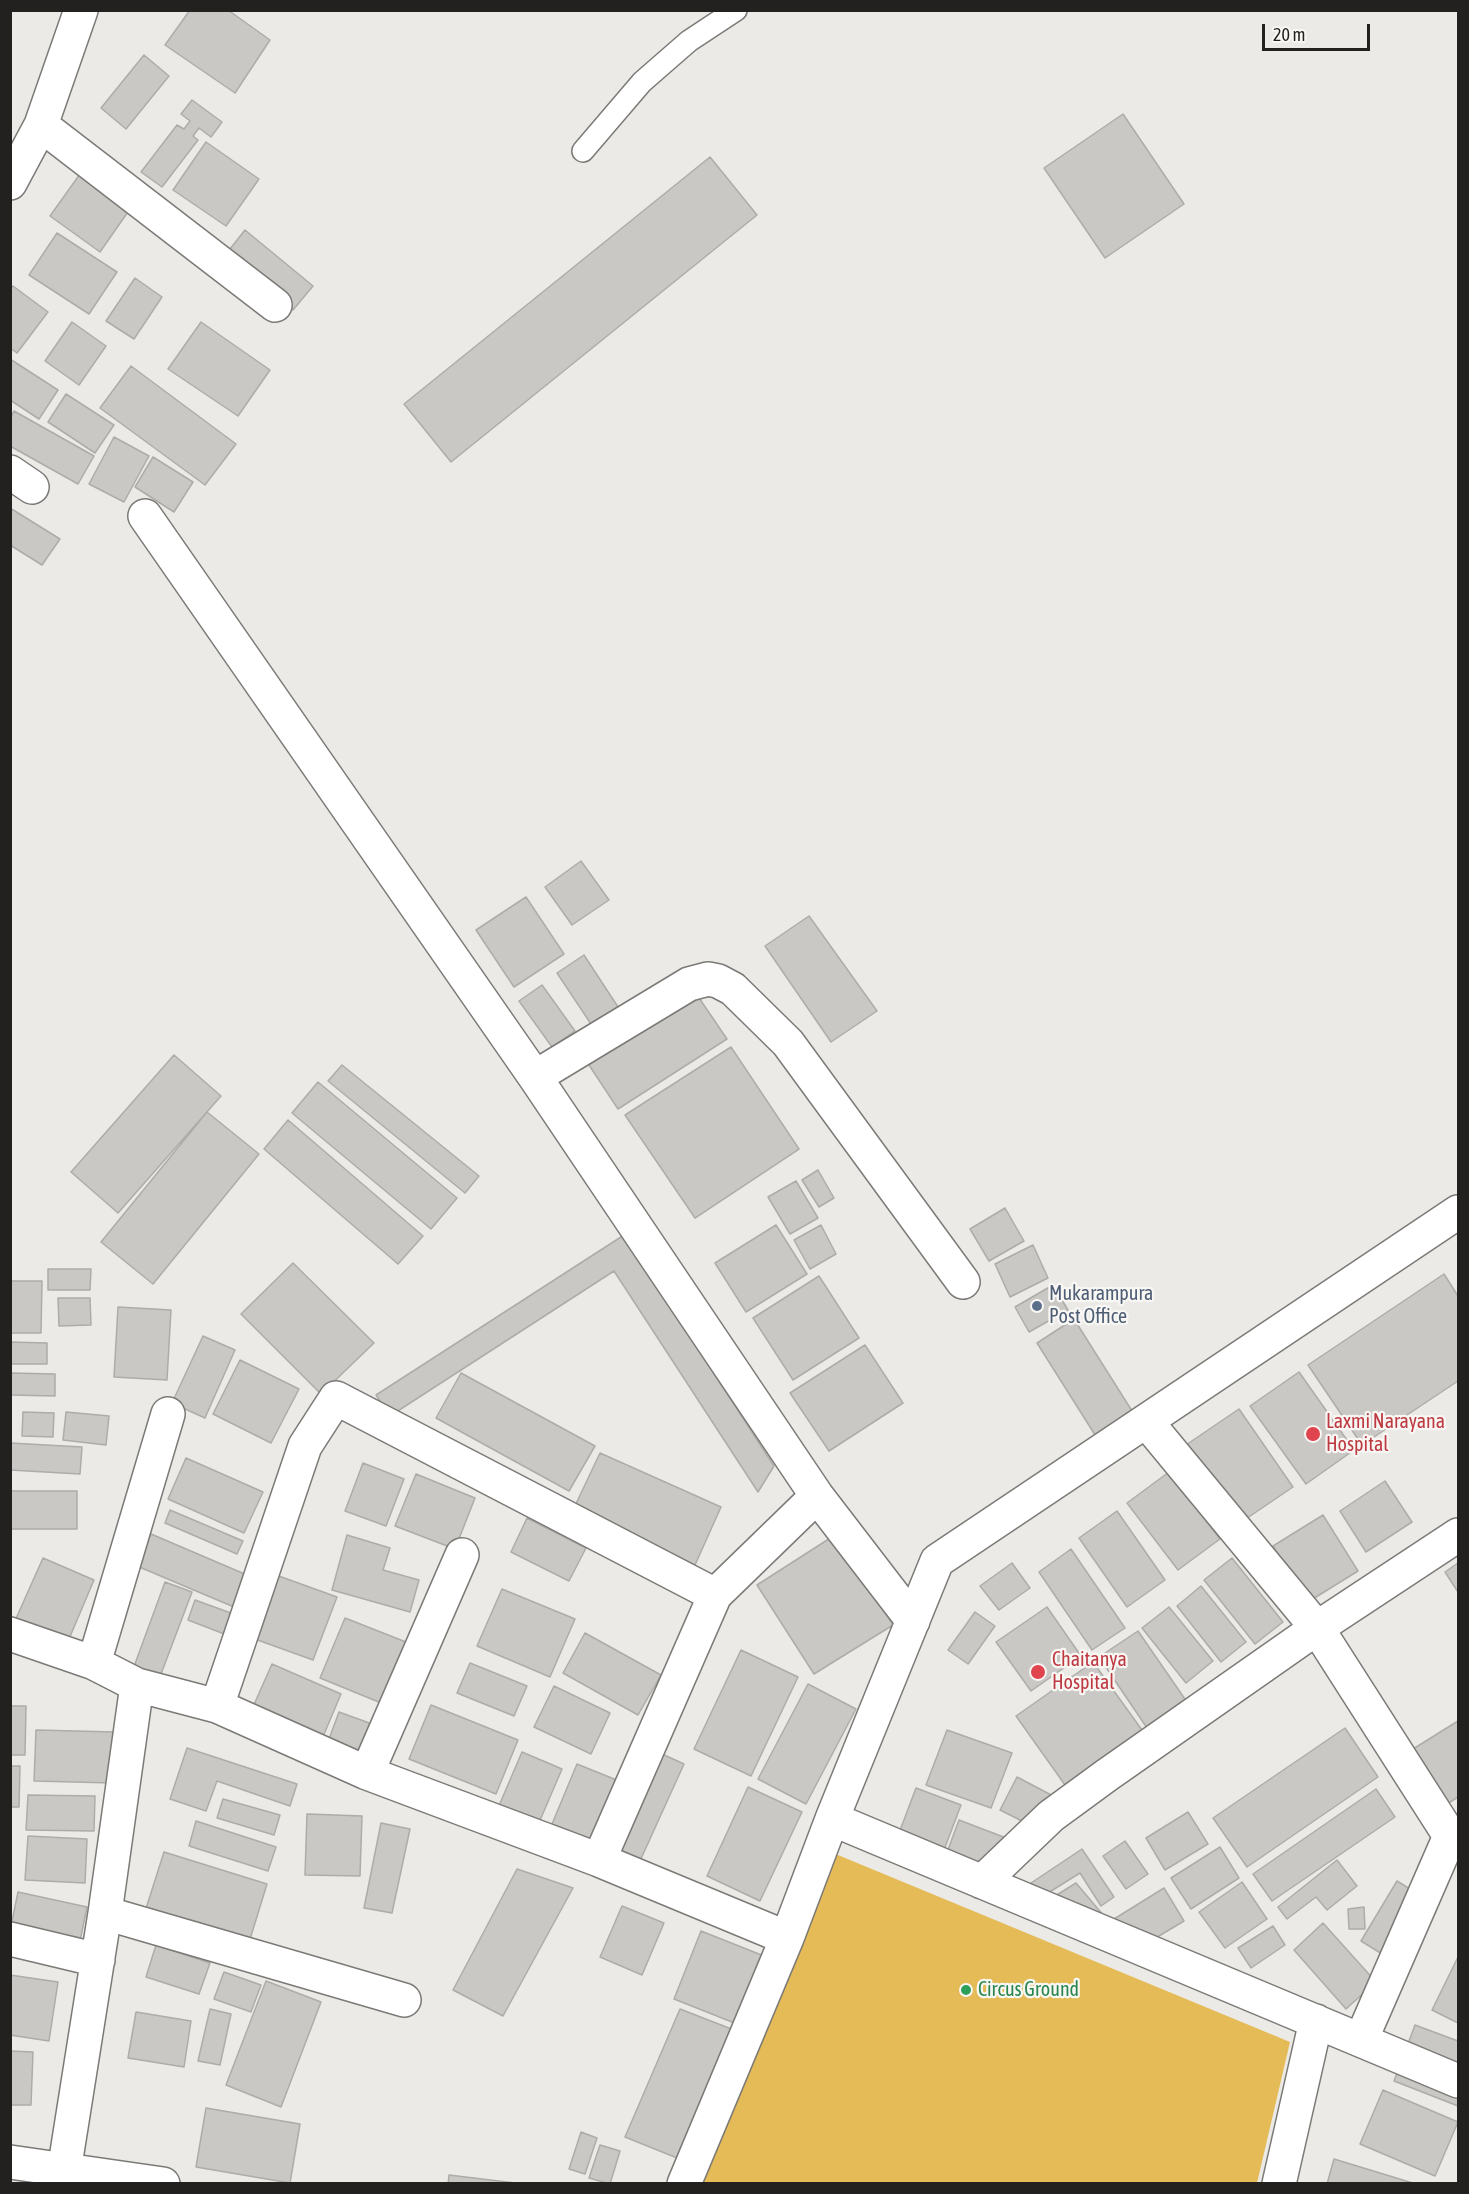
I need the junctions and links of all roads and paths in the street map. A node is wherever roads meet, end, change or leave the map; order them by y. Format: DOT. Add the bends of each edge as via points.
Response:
graph roads {
  1 [pos="81,10"];
  2 [pos="736,10"];
  3 [pos="41,125"];
  4 [pos="583,152"];
  5 [pos="10,183"];
  6 [pos="275,305"];
  7 [pos="145,516"];
  8 [pos="535,1077"];
  9 [pos="1458,1213"];
  10 [pos="963,1282"];
  11 [pos="168,1414"];
  12 [pos="1146,1421"];
  13 [pos="817,1496"];
  14 [pos="1458,1535"];
  15 [pos="462,1555"];
  16 [pos="715,1595"];
  17 [pos="913,1621"];
  18 [pos="1317,1628"];
  19 [pos="10,1634"];
  20 [pos="94,1663"];
  21 [pos="137,1685"];
  22 [pos="217,1706"];
  23 [pos="367,1773"];
  24 [pos="832,1819"];
  25 [pos="599,1860"];
  26 [pos="982,1882"];
  27 [pos="105,1913"];
  28 [pos="787,1938"];
  29 [pos="10,1939"];
  30 [pos="98,1960"];
  31 [pos="404,2000"];
  32 [pos="1316,2021"];
  33 [pos="1361,2040"];
  34 [pos="1458,2081"];
  35 [pos="10,2162"];
  36 [pos="63,2176"];
  37 [pos="164,2184"];
  38 [pos="684,2184"];
  39 [pos="1279,2184"];
  1 -- 3 [label="street"];
  2 -- 4 [label="lane" via="689,41 642,82"];
  3 -- 5 [label="street"];
  3 -- 6 [label="street"];
  7 -- 8 [label="street"];
  8 -- 10 [label="street" via="689,984 708,979 718,981 734,989 788,1042"];
  8 -- 13 [label="street"];
  9 -- 12 [label="street"];
  11 -- 20 [label="street"];
  12 -- 17 [label="street" via="937,1561"];
  12 -- 18 [label="street"];
  13 -- 16 [label="street"];
  13 -- 17 [label="street"];
  14 -- 18 [label="street"];
  15 -- 23 [label="street"];
  16 -- 22 [label="street" via="336,1398 305,1446"];
  16 -- 25 [label="street"];
  17 -- 24 [label="street"];
  18 -- 26 [label="street" via="1051,1816"];
  18 -- 33 [label="street" via="1450,1836"];
  19 -- 20 [label="street"];
  20 -- 21 [label="street"];
  21 -- 22 [label="street"];
  21 -- 27 [label="street"];
  22 -- 23 [label="street"];
  23 -- 25 [label="street"];
  24 -- 26 [label="street"];
  24 -- 28 [label="street"];
  25 -- 28 [label="street"];
  26 -- 32 [label="street"];
  27 -- 30 [label="street"];
  27 -- 31 [label="street"];
  28 -- 38 [label="street"];
  29 -- 30 [label="street"];
  30 -- 36 [label="street"];
  32 -- 33 [label="street"];
  32 -- 39 [label="street"];
  33 -- 34 [label="street"];
  35 -- 36 [label="street"];
  36 -- 37 [label="street"];
}
